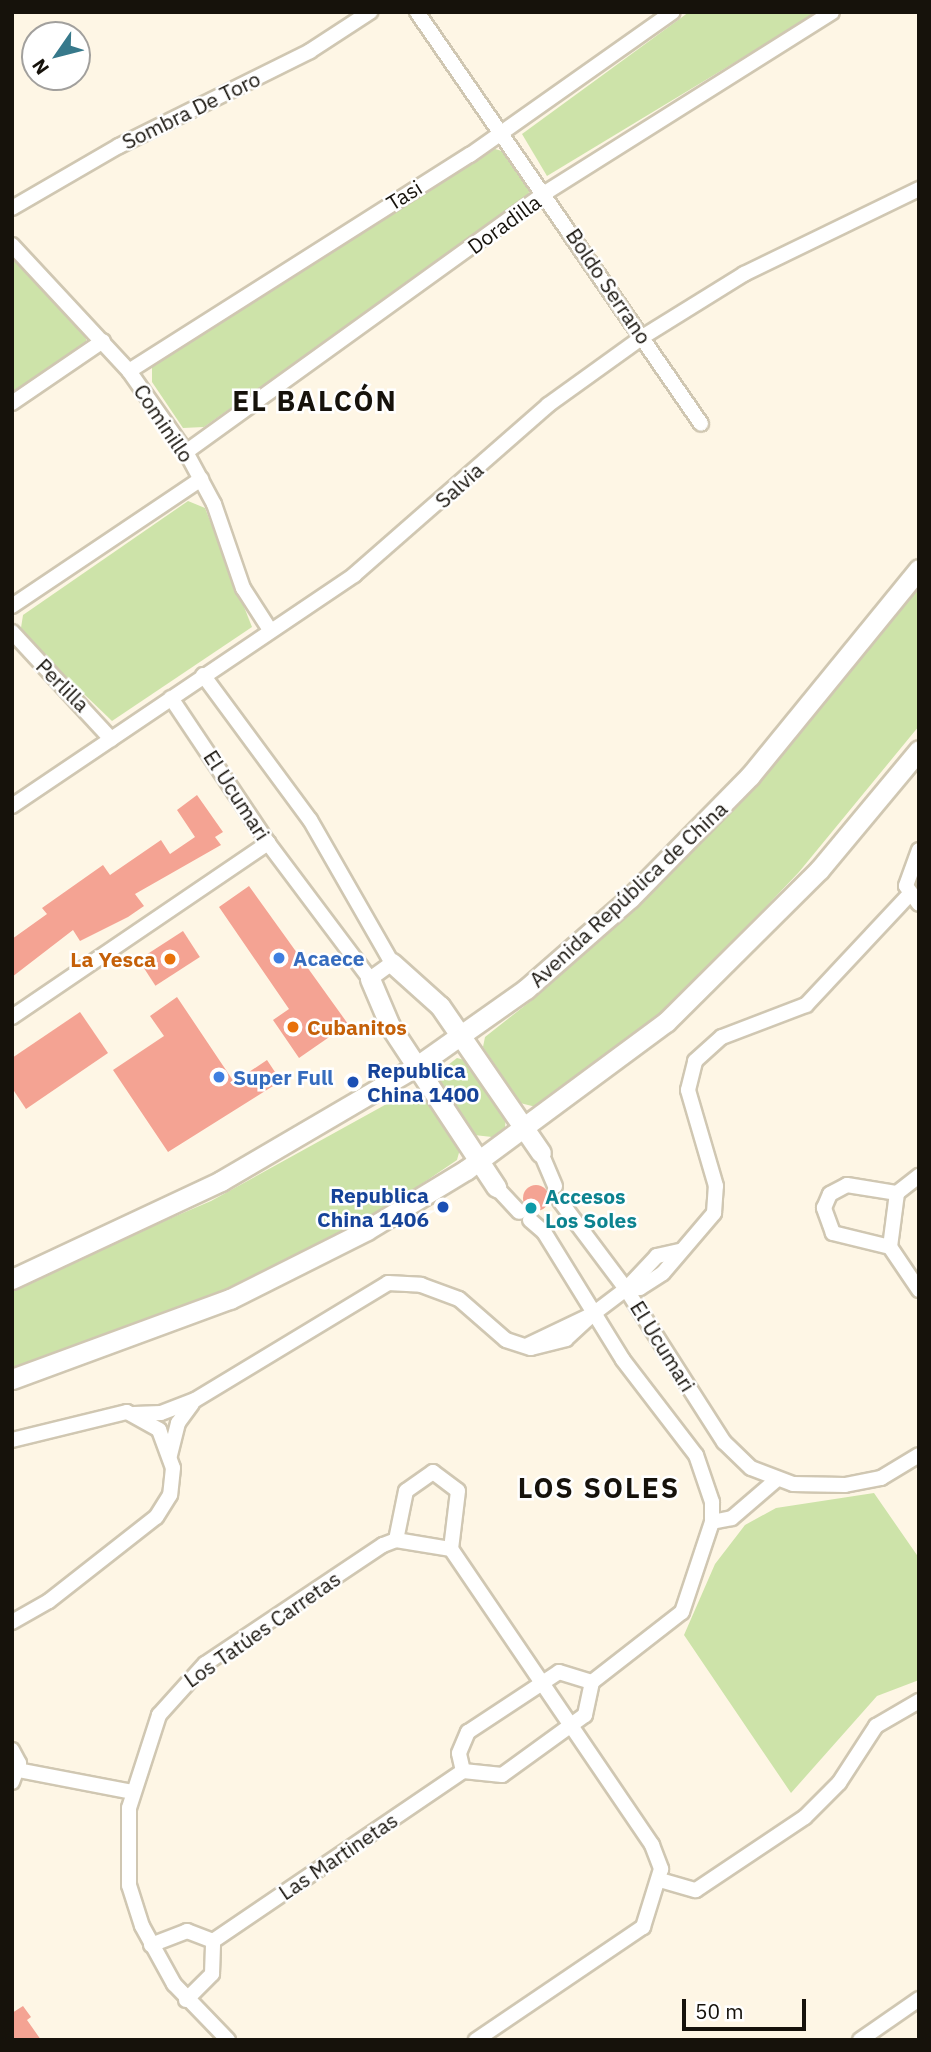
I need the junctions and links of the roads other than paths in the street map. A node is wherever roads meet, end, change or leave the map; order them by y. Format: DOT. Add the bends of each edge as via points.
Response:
graph roads {
  1 [pos="370,12"];
  2 [pos="417,12"];
  3 [pos="673,12"];
  4 [pos="832,12"];
  5 [pos="502,133"];
  6 [pos="919,189"];
  7 [pos="545,194"];
  8 [pos="12,208"];
  9 [pos="12,245"];
  10 [pos="644,336"];
  11 [pos="103,341"];
  12 [pos="129,370"];
  13 [pos="12,403"];
  14 [pos="701,423"];
  15 [pos="186,452"];
  16 [pos="201,479"];
  17 [pos="919,569"];
  18 [pos="12,606"];
  19 [pos="270,630"];
  20 [pos="12,632"];
  21 [pos="203,675"];
  22 [pos="171,698"];
  23 [pos="111,739"];
  24 [pos="919,750"];
  25 [pos="12,806"];
  26 [pos="268,843"];
  27 [pos="919,849"];
  28 [pos="914,900"];
  29 [pos="392,963"];
  30 [pos="370,979"];
  31 [pos="12,1017"];
  32 [pos="461,1034"];
  33 [pos="417,1066"];
  34 [pos="525,1128"];
  35 [pos="541,1153"];
  36 [pos="479,1160"];
  37 [pos="919,1177"];
  38 [pos="555,1186"];
  39 [pos="496,1187"];
  40 [pos="897,1193"];
  41 [pos="560,1201"];
  42 [pos="890,1247"];
  43 [pos="12,1279"];
  44 [pos="626,1289"];
  45 [pos="919,1290"];
  46 [pos="593,1314"];
  47 [pos="12,1379"];
  48 [pos="195,1400"];
  49 [pos="134,1414"];
  50 [pos="12,1440"];
  51 [pos="170,1455"];
  52 [pos="919,1455"];
  53 [pos="775,1481"];
  54 [pos="712,1522"];
  55 [pos="396,1540"];
  56 [pos="451,1549"];
  57 [pos="12,1622"];
  58 [pos="542,1680"];
  59 [pos="592,1682"];
  60 [pos="919,1701"];
  61 [pos="573,1726"];
  62 [pos="12,1750"];
  63 [pos="463,1771"];
  64 [pos="15,1776"];
  65 [pos="132,1792"];
  66 [pos="660,1880"];
  67 [pos="213,1941"];
  68 [pos="151,1945"];
  69 [pos="919,1999"];
  70 [pos="186,2000"];
  71 [pos="228,2040"];
  72 [pos="476,2040"];
  73 [pos="860,2040"];
  1 -- 8 [label="street, Sombra De Toro" via="310,51 119,146"];
  2 -- 5 [label="street, Boldo Serrano"];
  3 -- 5 [label="street, Tasi"];
  4 -- 7 [label="street, Doradilla"];
  5 -- 7 [label="street, Boldo Serrano"];
  5 -- 12 [label="street, Tasi"];
  6 -- 10 [label="street, Salvia" via="827,239 744,274"];
  7 -- 10 [label="street, Boldo Serrano"];
  7 -- 15 [label="street, Doradilla"];
  9 -- 11 [label="street, Cominillo"];
  10 -- 14 [label="street, Boldo Serrano"];
  10 -- 19 [label="street, Salvia" via="548,405 354,575"];
  11 -- 12 [label="street, Cominillo"];
  11 -- 13 [label="street"];
  12 -- 15 [label="street, Cominillo"];
  15 -- 16 [label="street, Cominillo"];
  16 -- 18 [label="street"];
  16 -- 19 [label="street, Cominillo" via="243,588"];
  17 -- 32 [label="main road, Avenida República de China" via="717,811 553,967"];
  19 -- 21 [label="street, Salvia"];
  20 -- 23 [label="street, Perlilla"];
  21 -- 22 [label="street, Salvia"];
  21 -- 29 [label="street, El Ucumari" via="283,779"];
  22 -- 23 [label="street, Salvia"];
  22 -- 26 [label="street, El Ucumari"];
  23 -- 25 [label="street, Salvia"];
  24 -- 34 [label="main road" via="811,878 666,1022"];
  26 -- 30 [label="street, El Ucumari"];
  26 -- 31 [label="street"];
  27 -- 28 [label="street" via="908,870"];
  28 -- 44 [label="street" via="806,1005 722,1037 695,1061 688,1090 716,1200 709,1224 679,1251 657,1255"];
  29 -- 30 [label="street"];
  29 -- 32 [label="main road"];
  30 -- 33 [label="main road"];
  32 -- 33 [label="main road, Avenida República de China"];
  32 -- 34 [label="main road"];
  33 -- 36 [label="main road"];
  33 -- 43 [label="main road, Avenida República de China" via="145,1222"];
  34 -- 35 [label="main road"];
  34 -- 36 [label="main road"];
  35 -- 38 [label="street"];
  36 -- 39 [label="main road"];
  36 -- 47 [label="main road" via="368,1230 230,1299"];
  37 -- 40 [label="street"];
  39 -- 46 [label="street, El Ucumari" via="549,1238"];
  40 -- 42 [label="street"];
  40 -- 42 [label="street" via="847,1185 830,1194 824,1208 833,1233"];
  41 -- 44 [label="street, El Ucumari"];
  42 -- 45 [label="street"];
  44 -- 46 [label="street"];
  44 -- 53 [label="street, El Ucumari" via="724,1442"];
  46 -- 48 [label="street" via="524,1347 497,1333 459,1299 409,1283 388,1283"];
  46 -- 54 [label="street, El Ucumari" via="696,1455"];
  48 -- 49 [label="street" via="161,1413"];
  48 -- 51 [label="street" via="178,1423"];
  49 -- 50 [label="street" via="103,1414"];
  49 -- 51 [label="street" via="159,1430"];
  51 -- 57 [label="street" via="170,1495 156,1517 50,1601"];
  52 -- 53 [label="street" via="864,1483"];
  53 -- 54 [label="street" via="732,1518"];
  54 -- 59 [label="street" via="676,1620"];
  55 -- 56 [label="street"];
  55 -- 56 [label="street" via="406,1491 433,1472 458,1491"];
  55 -- 65 [label="street, Los Tatúes Carretas" via="184,1683 159,1715"];
  56 -- 58 [label="street"];
  58 -- 59 [label="street" via="571,1672"];
  58 -- 61 [label="street"];
  58 -- 63 [label="street" via="468,1732 459,1753"];
  59 -- 61 [label="street" via="592,1704"];
  60 -- 66 [label="street" via="876,1726 839,1783 805,1817 695,1891"];
  61 -- 63 [label="street" via="502,1775"];
  61 -- 66 [label="street" via="652,1846"];
  62 -- 64 [label="street"];
  63 -- 67 [label="street, Las Martinetas"];
  64 -- 65 [label="street"];
  65 -- 68 [label="street, Los Tatúes Carretas" via="129,1885"];
  66 -- 72 [label="street" via="643,1927"];
  67 -- 68 [label="street" via="187,1931"];
  67 -- 70 [label="street" via="212,1974"];
  68 -- 70 [label="street, Los Tatúes Carretas"];
  69 -- 73 [label="street"];
  70 -- 71 [label="street, Los Tatúes Carretas"];
}
